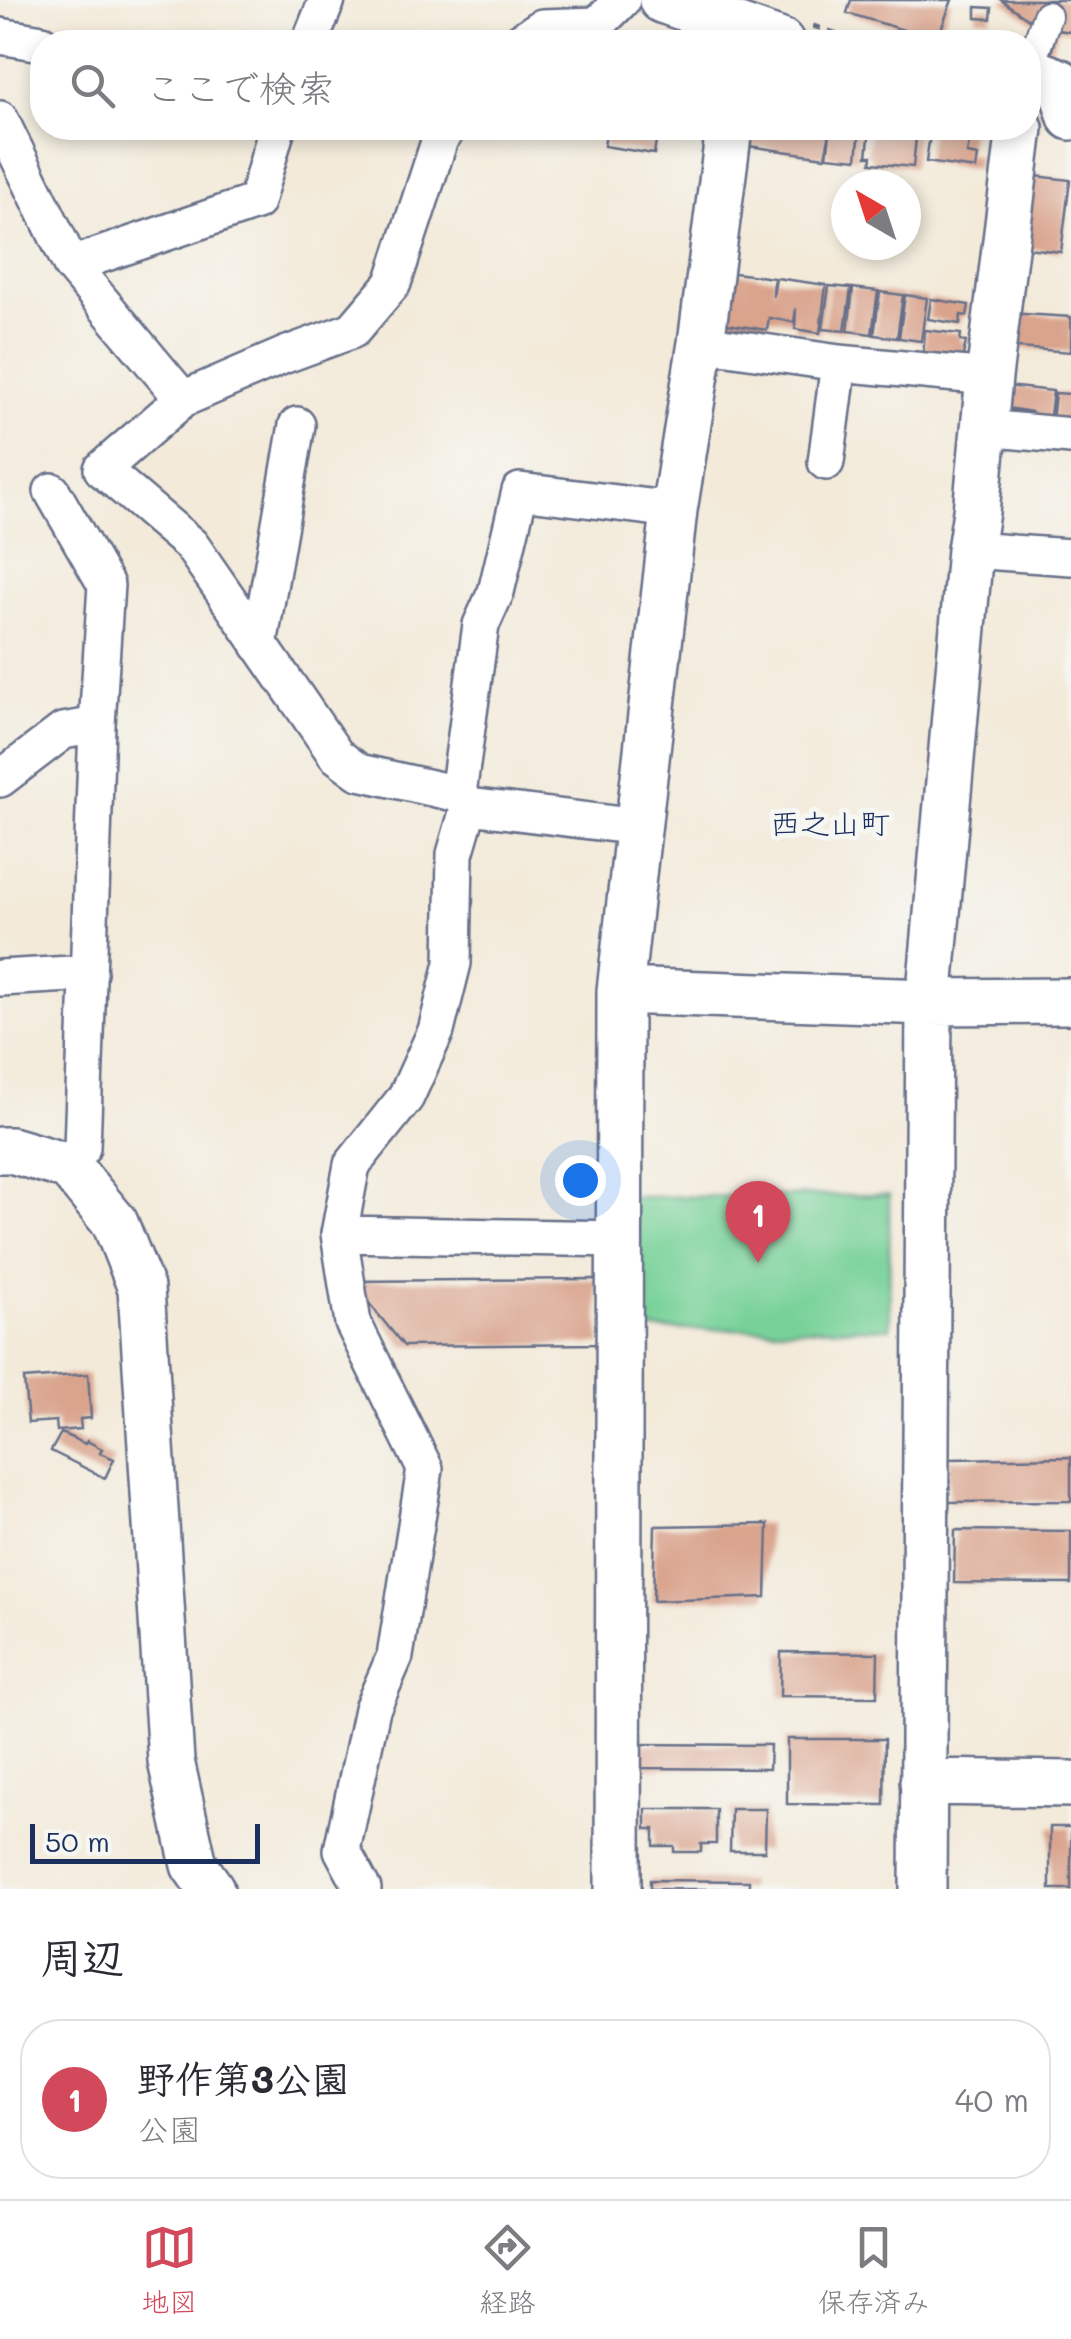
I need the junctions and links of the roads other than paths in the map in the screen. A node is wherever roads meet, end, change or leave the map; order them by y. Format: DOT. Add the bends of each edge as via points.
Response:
graph roads {
  1 [pos="327,0"];
  2 [pos="622,0"];
  3 [pos="662,0"];
  4 [pos="1046,16"];
  5 [pos="315,30"];
  6 [pos="536,30"];
  7 [pos="735,30"];
  8 [pos="1041,31"];
  9 [pos="0,36"];
  10 [pos="30,41"];
  11 [pos="1041,66"];
  12 [pos="1071,117"];
  13 [pos="0,118"];
  14 [pos="1041,134"];
  15 [pos="274,140"];
  16 [pos="440,140"];
  17 [pos="726,140"];
  18 [pos="1018,140"];
  19 [pos="1071,149"];
  20 [pos="71,265"];
  21 [pos="700,343"];
  22 [pos="839,363"];
  23 [pos="989,376"];
  24 [pos="183,399"];
  25 [pos="297,425"];
  26 [pos="985,428"];
  27 [pos="1071,436"];
  28 [pos="826,462"];
  29 [pos="52,491"];
  30 [pos="674,510"];
  31 [pos="970,550"];
  32 [pos="1071,557"];
  33 [pos="259,645"];
  34 [pos="96,725"];
  35 [pos="0,779"];
  36 [pos="464,800"];
  37 [pos="638,827"];
  38 [pos="89,973"];
  39 [pos="0,978"];
  40 [pos="620,991"];
  41 [pos="1071,1001"];
  42 [pos="928,1002"];
  43 [pos="0,1150"];
  44 [pos="69,1168"];
  45 [pos="339,1234"];
  46 [pos="618,1239"];
  47 [pos="923,1782"];
  48 [pos="1071,1784"];
  49 [pos="212,1889"];
  50 [pos="363,1889"];
  51 [pos="618,1889"];
  52 [pos="923,1889"];
  1 -- 5 [label="street"];
  2 -- 6 [label="street" via="597,25"];
  3 -- 7 [label="street"];
  4 -- 8 [label="street"];
  9 -- 10 [label="street"];
  11 -- 12 [label="street" via="1060,82"];
  13 -- 20 [label="street"];
  14 -- 19 [label="street"];
  15 -- 20 [label="street" via="256,202"];
  16 -- 24 [label="street" via="392,284 353,330"];
  17 -- 21 [label="street"];
  18 -- 23 [label="street"];
  20 -- 24 [label="street"];
  21 -- 22 [label="street"];
  21 -- 30 [label="street"];
  22 -- 23 [label="street"];
  22 -- 28 [label="street"];
  23 -- 26 [label="street"];
  24 -- 33 [label="street" via="102,469 191,545"];
  25 -- 33 [label="street" via="297,507"];
  26 -- 27 [label="street"];
  26 -- 31 [label="street"];
  29 -- 34 [label="street" via="106,585"];
  30 -- 36 [label="street" via="520,491 482,625"];
  30 -- 37 [label="street"];
  31 -- 32 [label="street"];
  31 -- 42 [label="street"];
  33 -- 36 [label="street" via="336,755 359,772"];
  34 -- 35 [label="street" via="64,731"];
  34 -- 38 [label="street"];
  36 -- 37 [label="street"];
  36 -- 45 [label="street" via="453,963 436,1030 406,1097 352,1165"];
  37 -- 40 [label="street"];
  38 -- 39 [label="street"];
  38 -- 44 [label="street" via="82,1148"];
  40 -- 42 [label="street"];
  40 -- 46 [label="street"];
  41 -- 42 [label="street"];
  42 -- 47 [label="street"];
  43 -- 44 [label="street"];
  44 -- 49 [label="street" via="115,1222 141,1288 170,1761 194,1865"];
  45 -- 46 [label="street"];
  45 -- 50 [label="street" via="353,1323 426,1469 394,1656 372,1709 342,1850"];
  46 -- 51 [label="street"];
  47 -- 48 [label="street"];
  47 -- 52 [label="street"];
}
